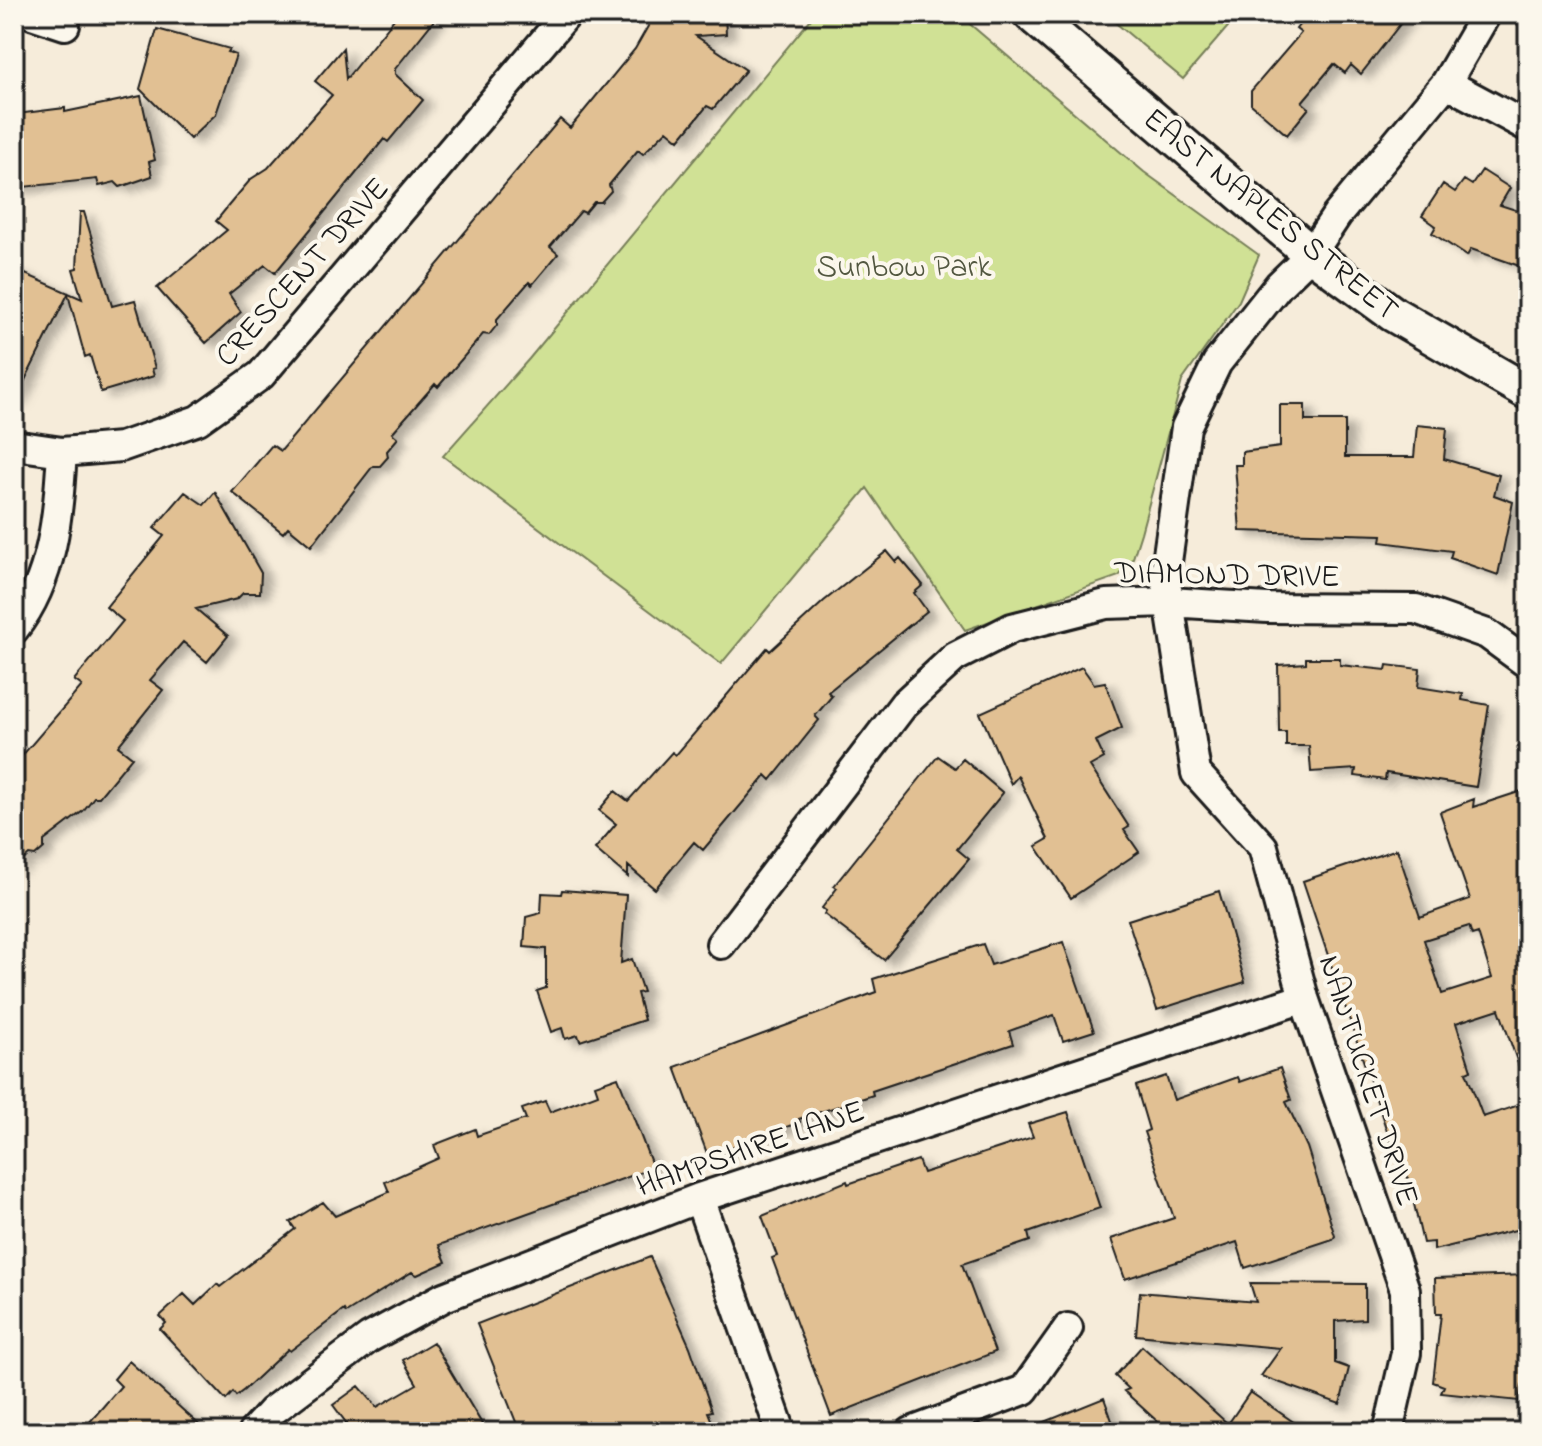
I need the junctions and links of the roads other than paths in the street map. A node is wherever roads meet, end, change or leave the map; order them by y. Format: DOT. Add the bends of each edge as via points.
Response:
graph roads {
  1 [pos="32,14"];
  2 [pos="567,14"];
  3 [pos="1031,14"];
  4 [pos="1486,14"];
  5 [pos="65,25"];
  6 [pos="1446,83"];
  7 [pos="1528,127"];
  8 [pos="1311,254"];
  9 [pos="1528,392"];
  10 [pos="14,445"];
  11 [pos="62,452"];
  12 [pos="1169,602"];
  13 [pos="14,629"];
  14 [pos="1528,664"];
  15 [pos="721,944"];
  16 [pos="1304,998"];
  17 [pos="699,1198"];
  18 [pos="1068,1328"];
  19 [pos="253,1432"];
  20 [pos="781,1432"];
  21 [pos="911,1432"];
  22 [pos="1388,1432"];
  1 -- 5 [label="street"];
  2 -- 11 [label="street, CRESCENT DRIVE" via="261,375 198,420 121,447"];
  3 -- 8 [label="street, EAST NAPLES STREET"];
  4 -- 6 [label="street"];
  6 -- 7 [label="street"];
  6 -- 8 [label="street"];
  8 -- 9 [label="street, EAST NAPLES STREET" via="1393,314"];
  8 -- 12 [label="street" via="1217,363 1186,427 1165,576"];
  10 -- 11 [label="street, CRESCENT DRIVE"];
  11 -- 13 [label="street" via="56,531 31,607"];
  12 -- 14 [label="street, DIAMOND DRIVE" via="1416,609 1487,634"];
  12 -- 15 [label="street, DIAMOND DRIVE" via="1106,604 1012,628 955,657 904,704"];
  12 -- 16 [label="street, NANTUCKET DRIVE" via="1196,773 1263,847"];
  16 -- 17 [label="street, HAMPSHIRE LANE"];
  16 -- 22 [label="street, NANTUCKET DRIVE" via="1405,1290 1406,1353"];
  17 -- 19 [label="street, HAMPSHIRE LANE" via="444,1297 369,1338 272,1411"];
  17 -- 20 [label="street"];
  18 -- 21 [label="street" via="1024,1390"];
}
